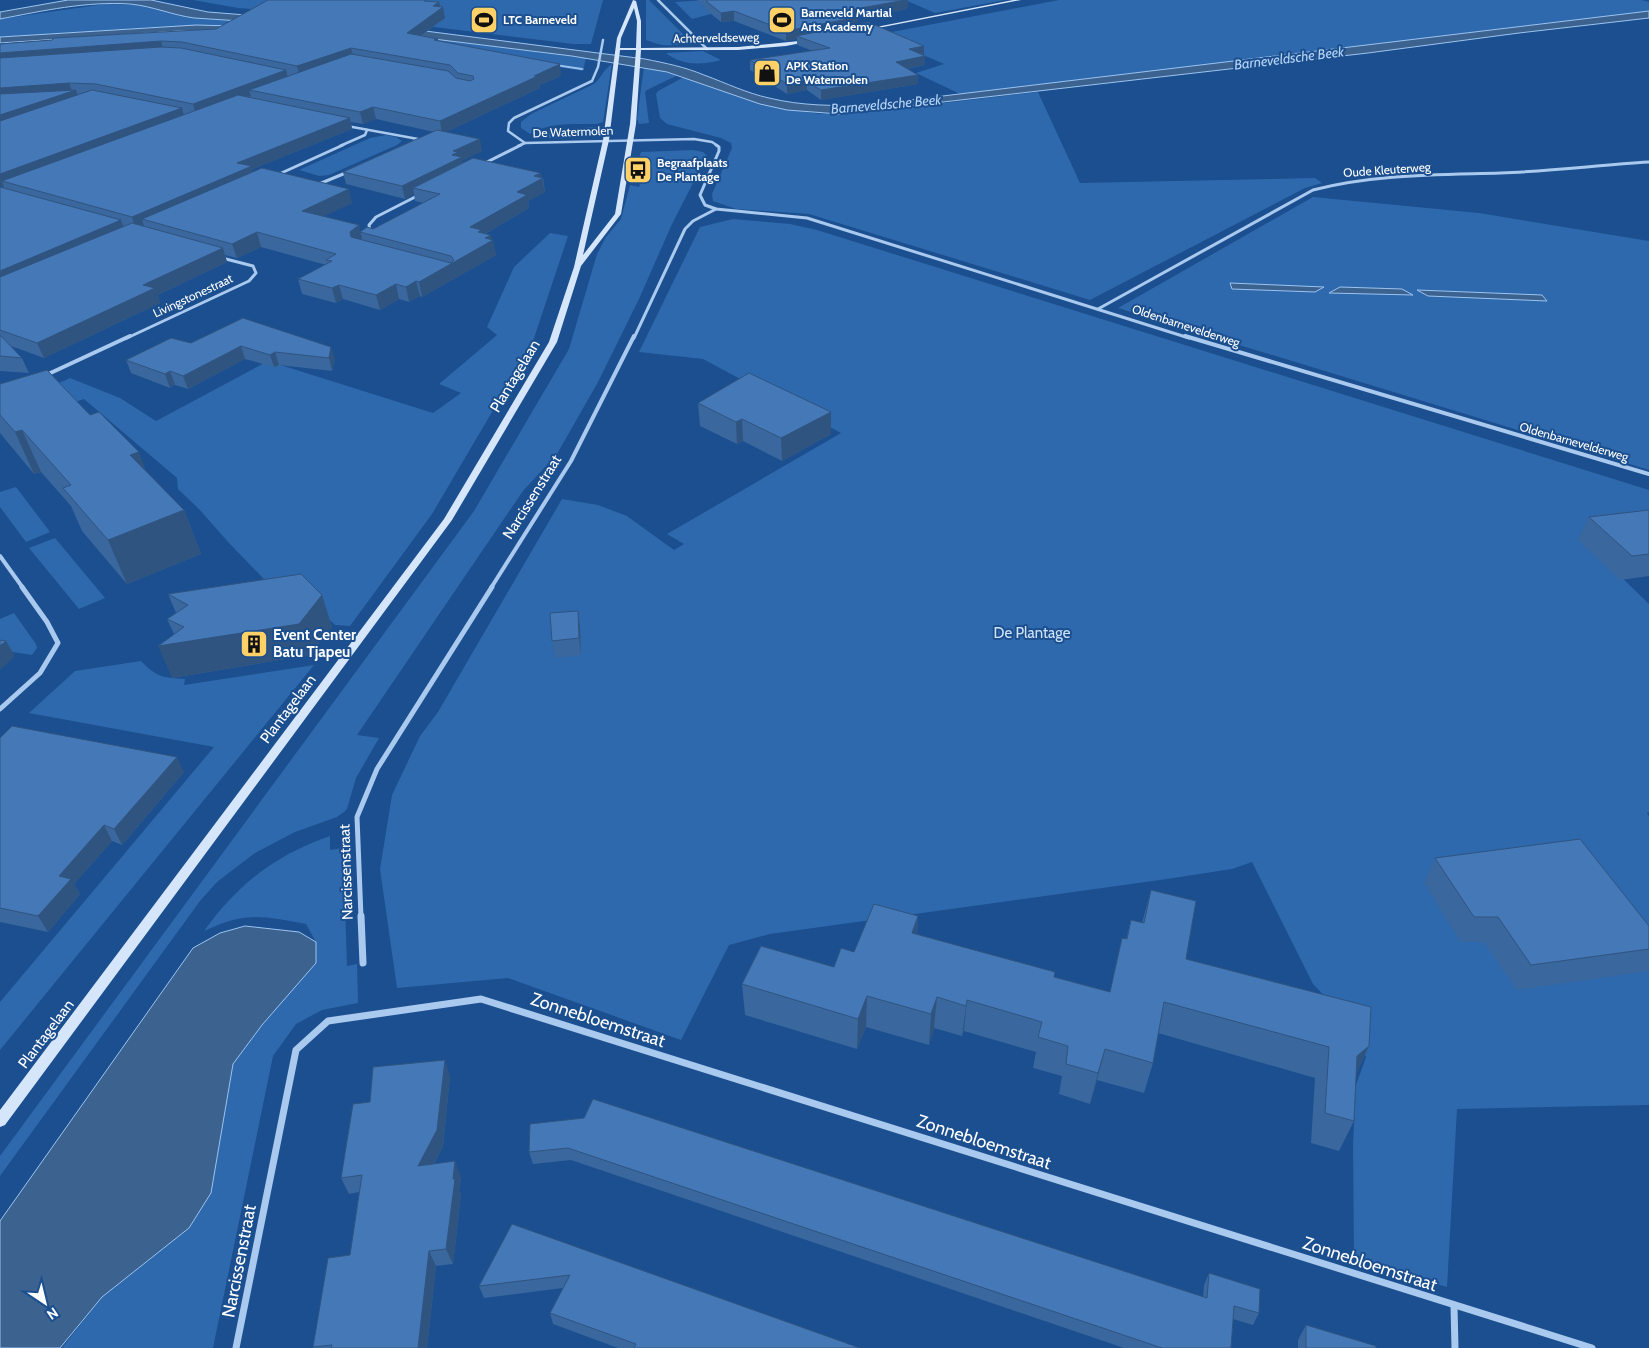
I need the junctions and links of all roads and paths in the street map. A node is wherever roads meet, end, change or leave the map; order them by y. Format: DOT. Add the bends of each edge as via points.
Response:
graph roads {
  1 [pos="658,0"];
  2 [pos="1019,0"];
  3 [pos="634,1"];
  4 [pos="863,30"];
  5 [pos="818,39"];
  6 [pos="603,40"];
  7 [pos="639,49"];
  8 [pos="707,49"];
  9 [pos="618,52"];
  10 [pos="338,124"];
  11 [pos="367,130"];
  12 [pos="606,140"];
  13 [pos="630,140"];
  14 [pos="525,142"];
  15 [pos="409,143"];
  16 [pos="1649,162"];
  17 [pos="481,164"];
  18 [pos="356,168"];
  19 [pos="280,173"];
  20 [pos="288,176"];
  21 [pos="271,177"];
  22 [pos="312,182"];
  23 [pos="420,195"];
  24 [pos="716,209"];
  25 [pos="366,242"];
  26 [pos="217,257"];
  27 [pos="577,267"];
  28 [pos="1098,309"];
  29 [pos="36,380"];
  30 [pos="1649,474"];
  31 [pos="0,556"];
  32 [pos="0,709"];
  33 [pos="363,964"];
  34 [pos="362,1015"];
  35 [pos="0,1121"];
  36 [pos="1454,1306"];
  37 [pos="236,1348"];
  38 [pos="1455,1348"];
  39 [pos="1592,1348"];
  1 -- 8 [label="street"];
  2 -- 4 [label="main road"];
  3 -- 7 [label="main road, Plantagelaan"];
  3 -- 9 [label="main road, Plantagelaan" via="619,38"];
  5 -- 8 [label="main road, Achterveldseweg" via="774,46"];
  6 -- 14 [label="street" via="597,73 588,84 509,123 508,131"];
  7 -- 8 [label="main road, Achterveldseweg"];
  7 -- 9 [label="main road, Achterveldseweg"];
  7 -- 13 [label="main road, Plantagelaan"];
  9 -- 12 [label="main road, Plantagelaan"];
  10 -- 11 [label="street"];
  11 -- 15 [label="street" via="418,139"];
  11 -- 19 [label="street" via="365,135"];
  12 -- 13 [label="street, De Watermolen"];
  12 -- 14 [label="street, De Watermolen"];
  12 -- 27 [label="main road, Plantagelaan"];
  13 -- 24 [label="street" via="694,139 719,147 700,195 706,205"];
  13 -- 27 [label="main road, Plantagelaan" via="618,214"];
  14 -- 17 [label="street, De Watermolen"];
  16 -- 28 [label="street, Oude Kleuterweg" via="1374,178 1338,183 1313,190"];
  18 -- 22 [label="street" via="320,184"];
  19 -- 20 [label="street"];
  19 -- 21 [label="street"];
  23 -- 25 [label="street" via="376,217 369,225 371,237"];
  24 -- 28 [label="street, Oldenbarnevelderweg" via="807,218"];
  24 -- 33 [label="street, Narcissenstraat" via="685,229 625,356 570,461 377,769 357,817"];
  26 -- 29 [label="street, Livingstonestraat" via="253,266 256,273 249,281"];
  27 -- 35 [label="main road, Plantagelaan" via="553,342 448,520"];
  28 -- 30 [label="street, Oldenbarnevelderweg"];
  31 -- 32 [label="street" via="58,643 40,673"];
  34 -- 36 [label="street, Zonnebloemstraat" via="481,999"];
  34 -- 37 [label="street, Narcissenstraat" via="328,1021 296,1050"];
  36 -- 38 [label="street"];
  36 -- 39 [label="street, Zonnebloemstraat"];
}
